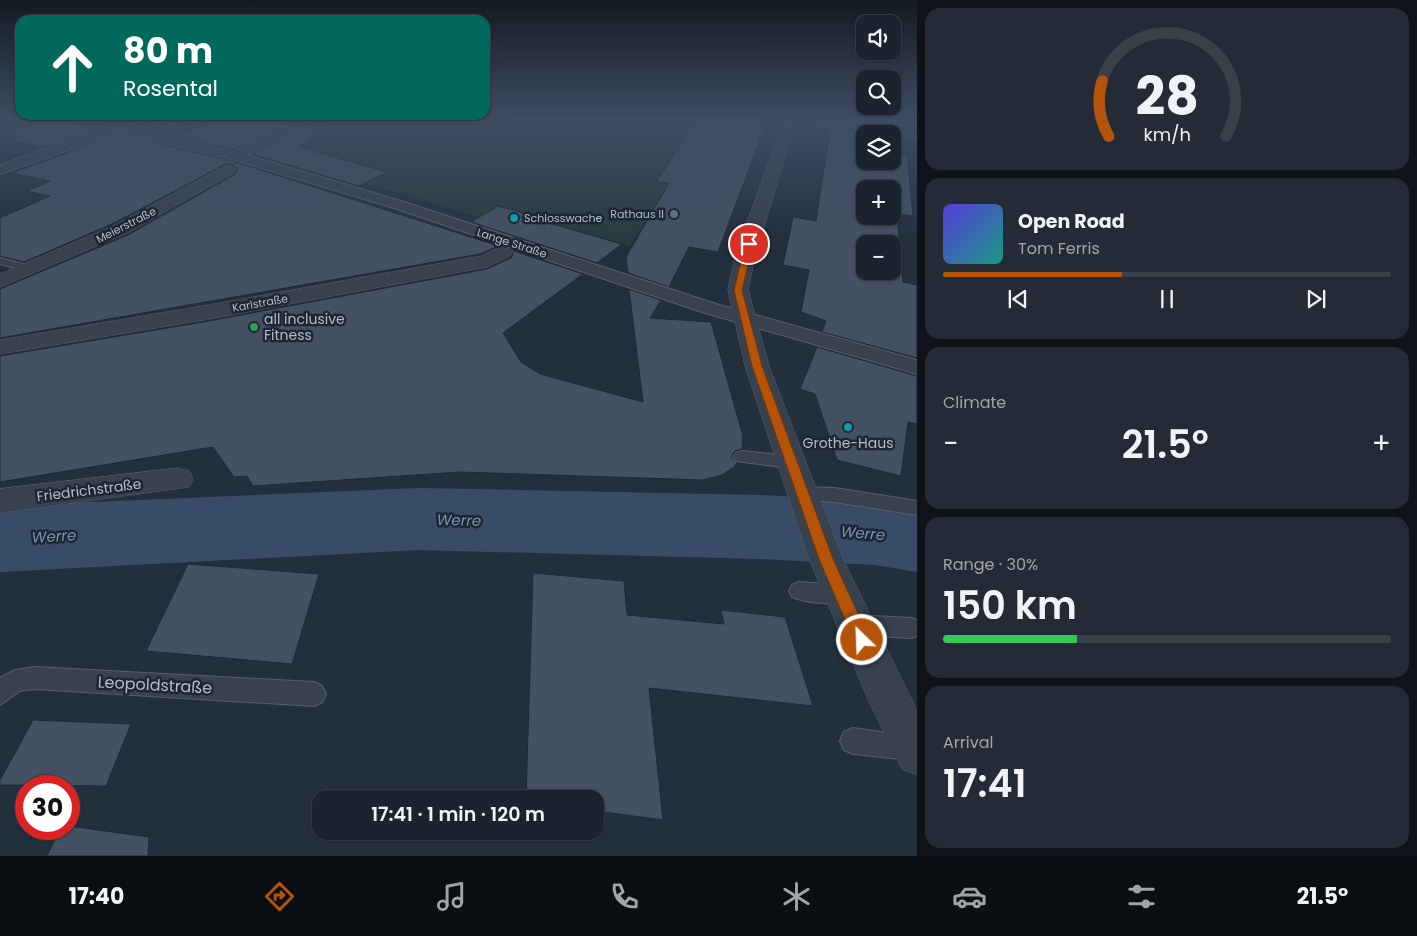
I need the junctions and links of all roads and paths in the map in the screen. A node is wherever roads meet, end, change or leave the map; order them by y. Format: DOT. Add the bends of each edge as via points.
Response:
graph roads {
  1 [pos="25,161"];
  2 [pos="234,161"];
  3 [pos="777,161"];
  4 [pos="237,162"];
  5 [pos="0,170"];
  6 [pos="509,248"];
  7 [pos="0,261"];
  8 [pos="23,272"];
  9 [pos="0,281"];
  10 [pos="744,318"];
  11 [pos="0,347"];
  12 [pos="917,367"];
  13 [pos="742,457"];
  14 [pos="790,462"];
  15 [pos="178,479"];
  16 [pos="802,494"];
  17 [pos="0,501"];
  18 [pos="917,508"];
  19 [pos="799,590"];
  20 [pos="848,610"];
  21 [pos="911,628"];
  22 [pos="0,693"];
  23 [pos="314,694"];
  24 [pos="853,741"];
  25 [pos="915,750"];
  1 -- 5 [label="street"];
  2 -- 4 [label="street, Lange Straße"];
  3 -- 10 [label="street" via="745,256 738,290"];
  4 -- 6 [label="street, Lange Straße" via="399,205"];
  4 -- 8 [label="street, Meierstraße" via="121,229"];
  6 -- 10 [label="street, Lange Straße"];
  6 -- 11 [label="street, Karlstraße" via="487,261"];
  7 -- 8 [label="lane" via="20,266"];
  8 -- 9 [label="street, Meierstraße"];
  10 -- 12 [label="street, Lange Straße"];
  10 -- 14 [label="street"];
  13 -- 14 [label="lane"];
  14 -- 16 [label="street"];
  15 -- 17 [label="street, Friedrichstraße"];
  16 -- 18 [label="lane"];
  16 -- 20 [label="street"];
  19 -- 20 [label="lane"];
  20 -- 21 [label="lane"];
  20 -- 25 [label="street"];
  22 -- 23 [label="lane, Leopoldstraße" via="15,681 35,678"];
  24 -- 25 [label="lane"];
}
